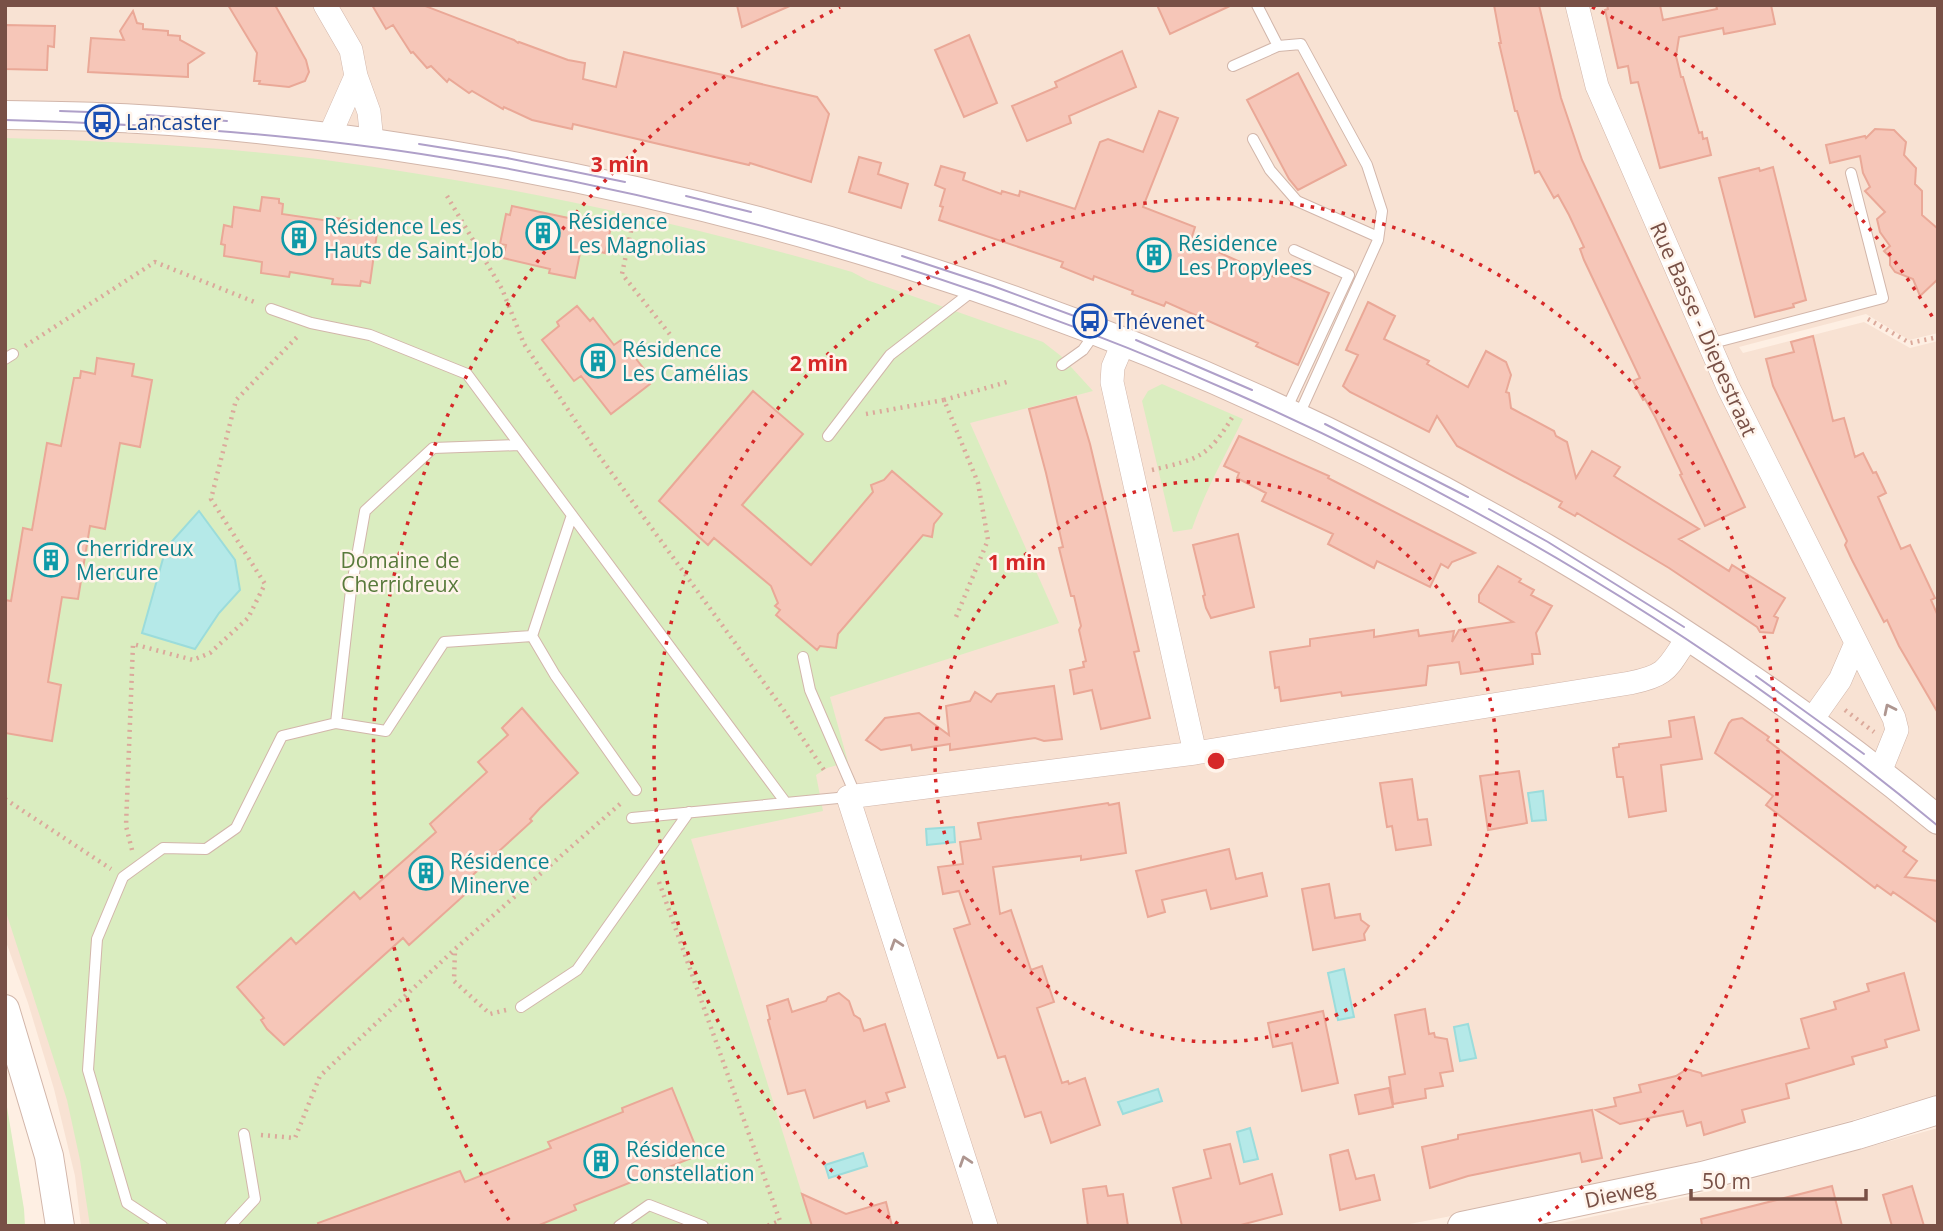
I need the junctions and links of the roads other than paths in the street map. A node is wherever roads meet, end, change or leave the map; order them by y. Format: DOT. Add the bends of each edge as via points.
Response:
graph roads {
  1 [pos="326,5"];
  2 [pos="1257,5"];
  3 [pos="1577,5"];
  4 [pos="1278,46"];
  5 [pos="1233,66"];
  6 [pos="356,76"];
  7 [pos="5,115"];
  8 [pos="329,137"];
  9 [pos="1253,139"];
  10 [pos="372,142"];
  11 [pos="1851,173"];
  12 [pos="1378,237"];
  13 [pos="1294,250"];
  14 [pos="978,286"];
  15 [pos="271,309"];
  16 [pos="1097,330"];
  17 [pos="1124,341"];
  18 [pos="1709,344"];
  19 [pos="1062,365"];
  20 [pos="1292,414"];
  21 [pos="828,436"];
  22 [pos="519,444"];
  23 [pos="572,515"];
  24 [pos="532,636"];
  25 [pos="1689,636"];
  26 [pos="1856,643"];
  27 [pos="803,657"];
  28 [pos="1811,721"];
  29 [pos="336,723"];
  30 [pos="1195,753"];
  31 [pos="1880,772"];
  32 [pos="636,790"];
  33 [pos="852,796"];
  34 [pos="786,803"];
  35 [pos="689,812"];
  36 [pos="632,818"];
  37 [pos="1938,820"];
  38 [pos="521,1007"];
  39 [pos="5,1009"];
  40 [pos="1938,1110"];
  41 [pos="244,1134"];
  42 [pos="60,1226"];
  43 [pos="162,1226"];
  44 [pos="230,1226"];
  45 [pos="619,1226"];
  46 [pos="703,1226"];
  47 [pos="986,1226"];
  48 [pos="1462,1226"];
  1 -- 6 [label="street" via="351,50"];
  2 -- 4 [label="lane"];
  3 -- 18 [label="street, Rue Basse - Diepestraat" via="1597,86"];
  4 -- 5 [label="lane"];
  4 -- 12 [label="lane" via="1301,44 1367,165 1382,211"];
  6 -- 8 [label="street"];
  6 -- 10 [label="street" via="369,113"];
  7 -- 8 [label="street" via="191,122"];
  8 -- 10 [label="street"];
  9 -- 12 [label="lane" via="1270,170 1297,201"];
  10 -- 14 [label="street" via="651,193 792,228"];
  11 -- 18 [label="lane" via="1883,298"];
  12 -- 20 [label="lane"];
  13 -- 20 [label="lane" via="1349,275"];
  14 -- 16 [label="street"];
  14 -- 21 [label="lane" via="890,355"];
  15 -- 22 [label="lane" via="370,335 467,374"];
  16 -- 17 [label="street"];
  16 -- 19 [label="lane" via="1083,350"];
  17 -- 20 [label="street"];
  17 -- 30 [label="street" via="1112,382"];
  18 -- 26 [label="street, Rue Basse - Diepestraat"];
  20 -- 25 [label="street" via="1466,503"];
  22 -- 23 [label="lane"];
  22 -- 29 [label="lane" via="433,448 365,511"];
  23 -- 24 [label="lane"];
  23 -- 34 [label="lane"];
  24 -- 29 [label="lane" via="444,642 386,731"];
  24 -- 32 [label="lane"];
  25 -- 28 [label="street"];
  25 -- 30 [label="street" via="1666,672 1652,679"];
  26 -- 28 [label="street" via="1840,680"];
  31 -- 26 [label="street, Rue Basse - Diepestraat, one-way" via="1896,730 1894,718"];
  27 -- 33 [label="lane" via="810,690"];
  28 -- 31 [label="street"];
  29 -- 43 [label="lane" via="282,736 236,828 206,849 163,848 123,877 97,939 88,1070 127,1203"];
  30 -- 33 [label="street"];
  31 -- 37 [label="street"];
  33 -- 34 [label="lane"];
  47 -- 33 [label="street, one-way"];
  34 -- 35 [label="lane"];
  35 -- 36 [label="lane"];
  35 -- 38 [label="lane" via="577,970"];
  39 -- 42 [label="street" via="49,1156"];
  40 -- 48 [label="street, Dieweg" via="1702,1176"];
  41 -- 44 [label="lane" via="255,1199"];
  45 -- 46 [label="lane" via="649,1205"];
}
